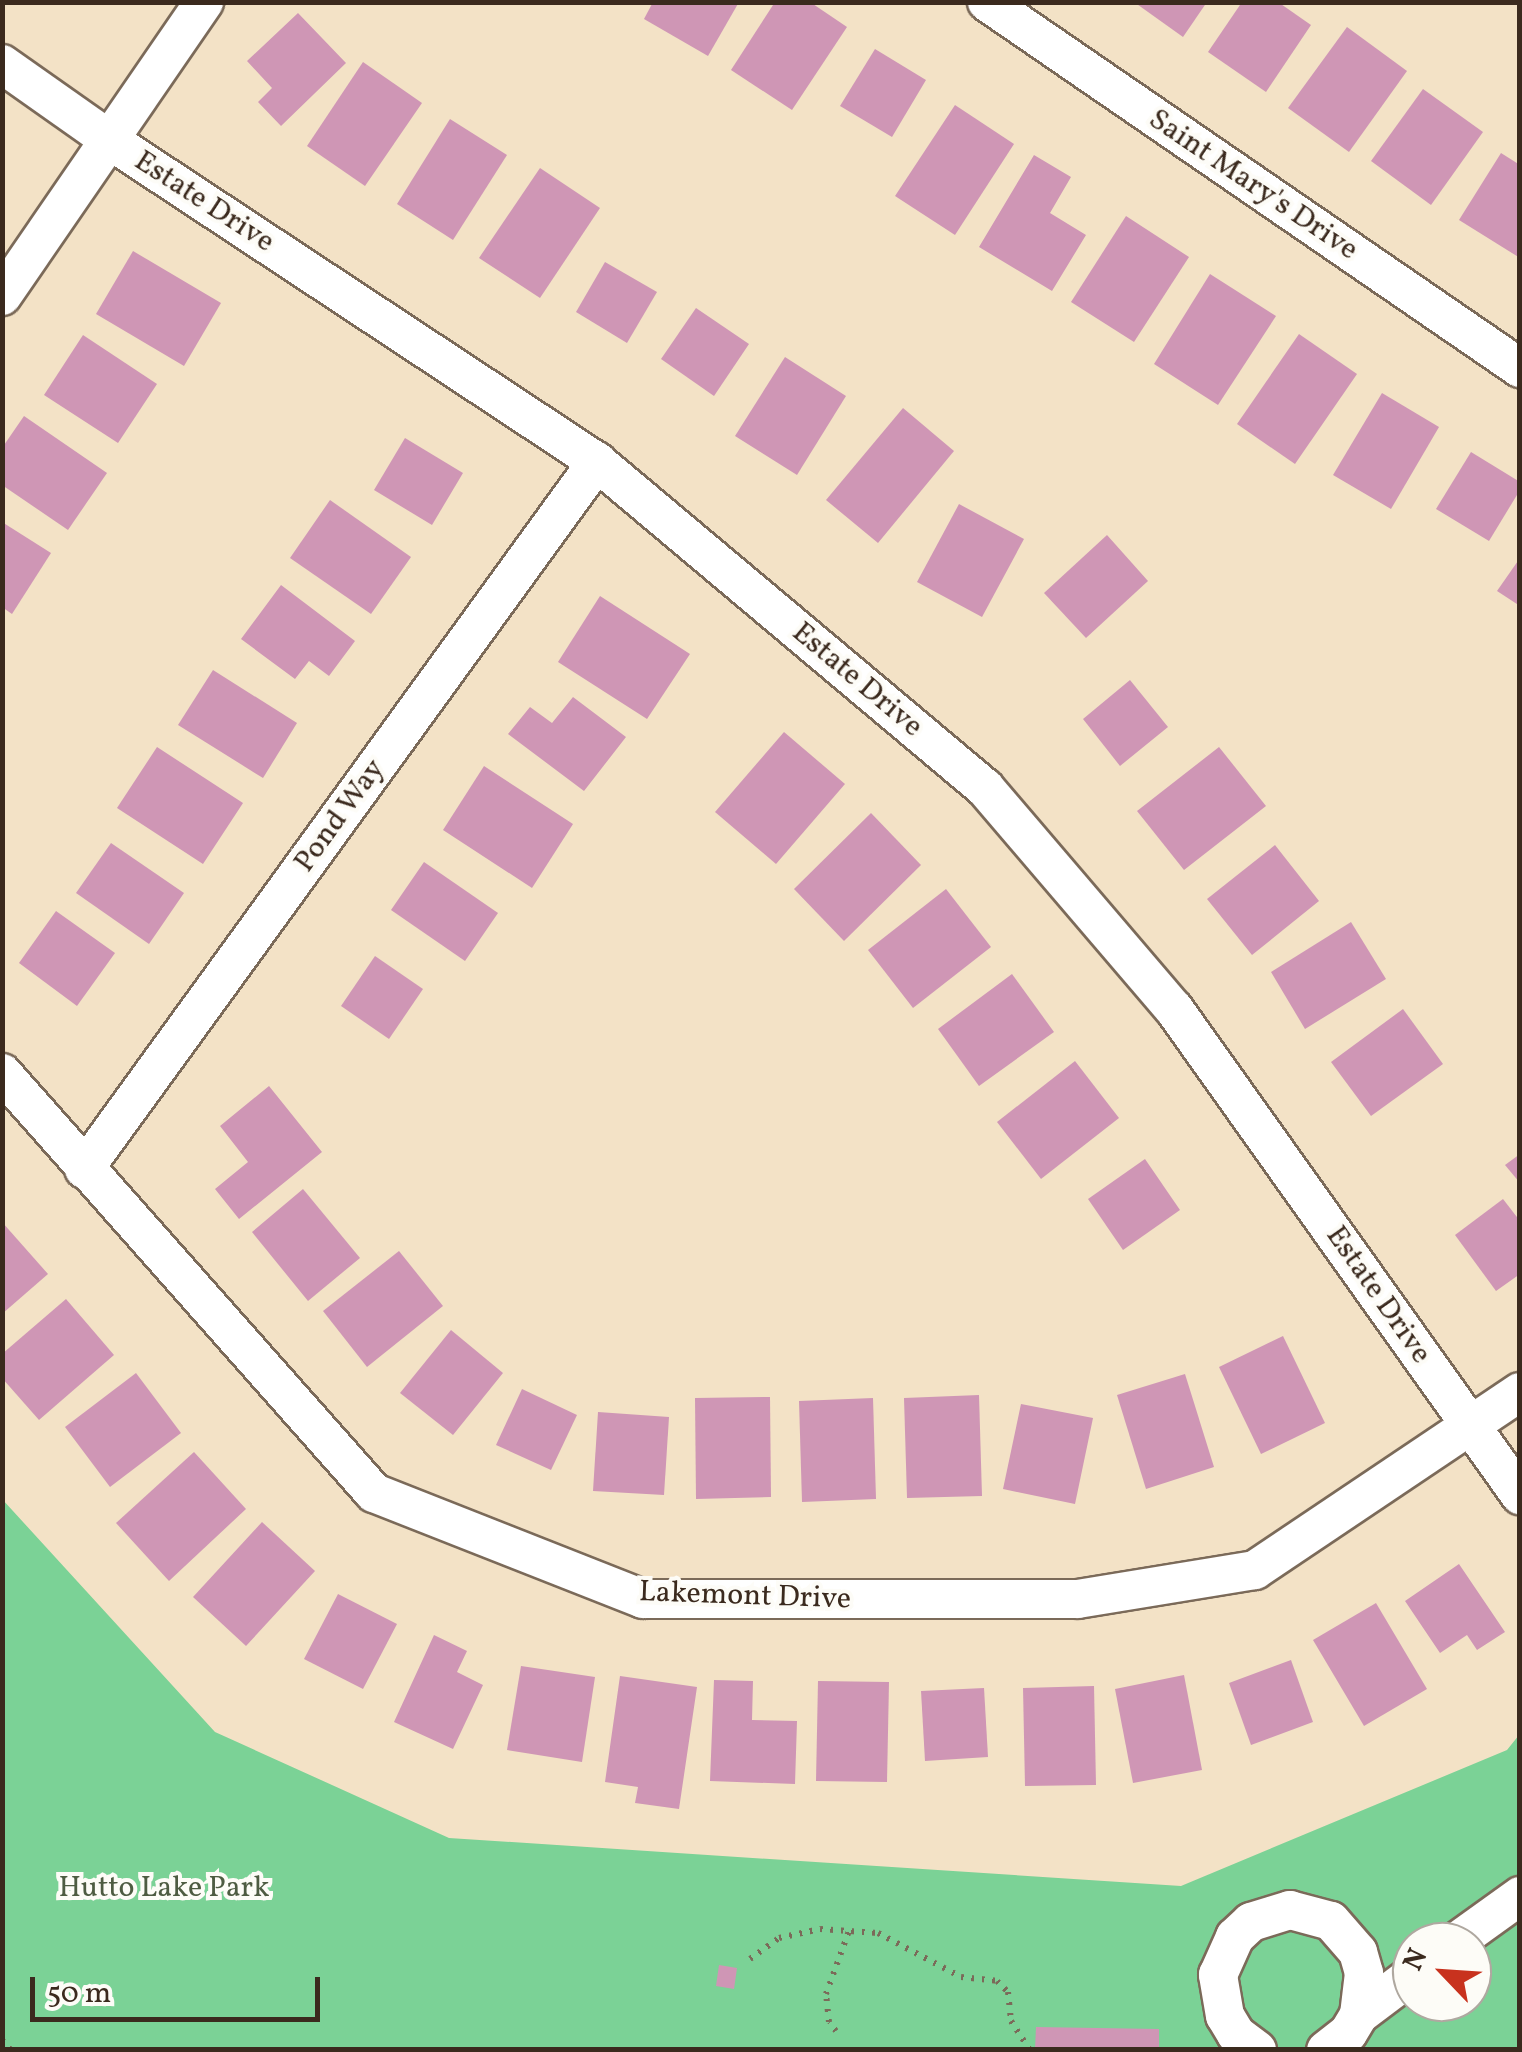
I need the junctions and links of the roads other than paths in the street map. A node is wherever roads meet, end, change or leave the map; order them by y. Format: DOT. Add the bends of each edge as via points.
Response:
graph roads {
  1 [pos="204,2"];
  2 [pos="987,2"];
  3 [pos="2,64"];
  4 [pos="110,141"];
  5 [pos="2,296"];
  6 [pos="1520,368"];
  7 [pos="597,462"];
  8 [pos="2,1074"];
  9 [pos="84,1169"];
  10 [pos="1520,1392"];
  11 [pos="1470,1428"];
  12 [pos="1520,1495"];
  13 [pos="1520,1896"];
  14 [pos="1484,1922"];
  15 [pos="1392,1990"];
  16 [pos="1359,2014"];
  17 [pos="1257,2050"];
  18 [pos="1326,2050"];
  1 -- 4 [label="street"];
  2 -- 6 [label="street, Saint Mary's Drive"];
  3 -- 4 [label="street, Estate Drive"];
  4 -- 5 [label="street"];
  4 -- 7 [label="street, Estate Drive"];
  7 -- 9 [label="street, Pond Way"];
  7 -- 11 [label="street, Estate Drive" via="986,788 1174,1009"];
  8 -- 9 [label="street, Lakemont Drive"];
  9 -- 11 [label="street, Lakemont Drive" via="374,1493 643,1599 1078,1599 1256,1570"];
  10 -- 11 [label="street, Lakemont Drive"];
  11 -- 12 [label="street, Estate Drive"];
  13 -- 14 [label="street"];
  15 -- 16 [label="street"];
  16 -- 17 [label="street" via="1364,1973 1346,1935 1312,1913 1270,1914 1235,1936 1218,1975 1224,2016"];
  16 -- 18 [label="street"];
}
